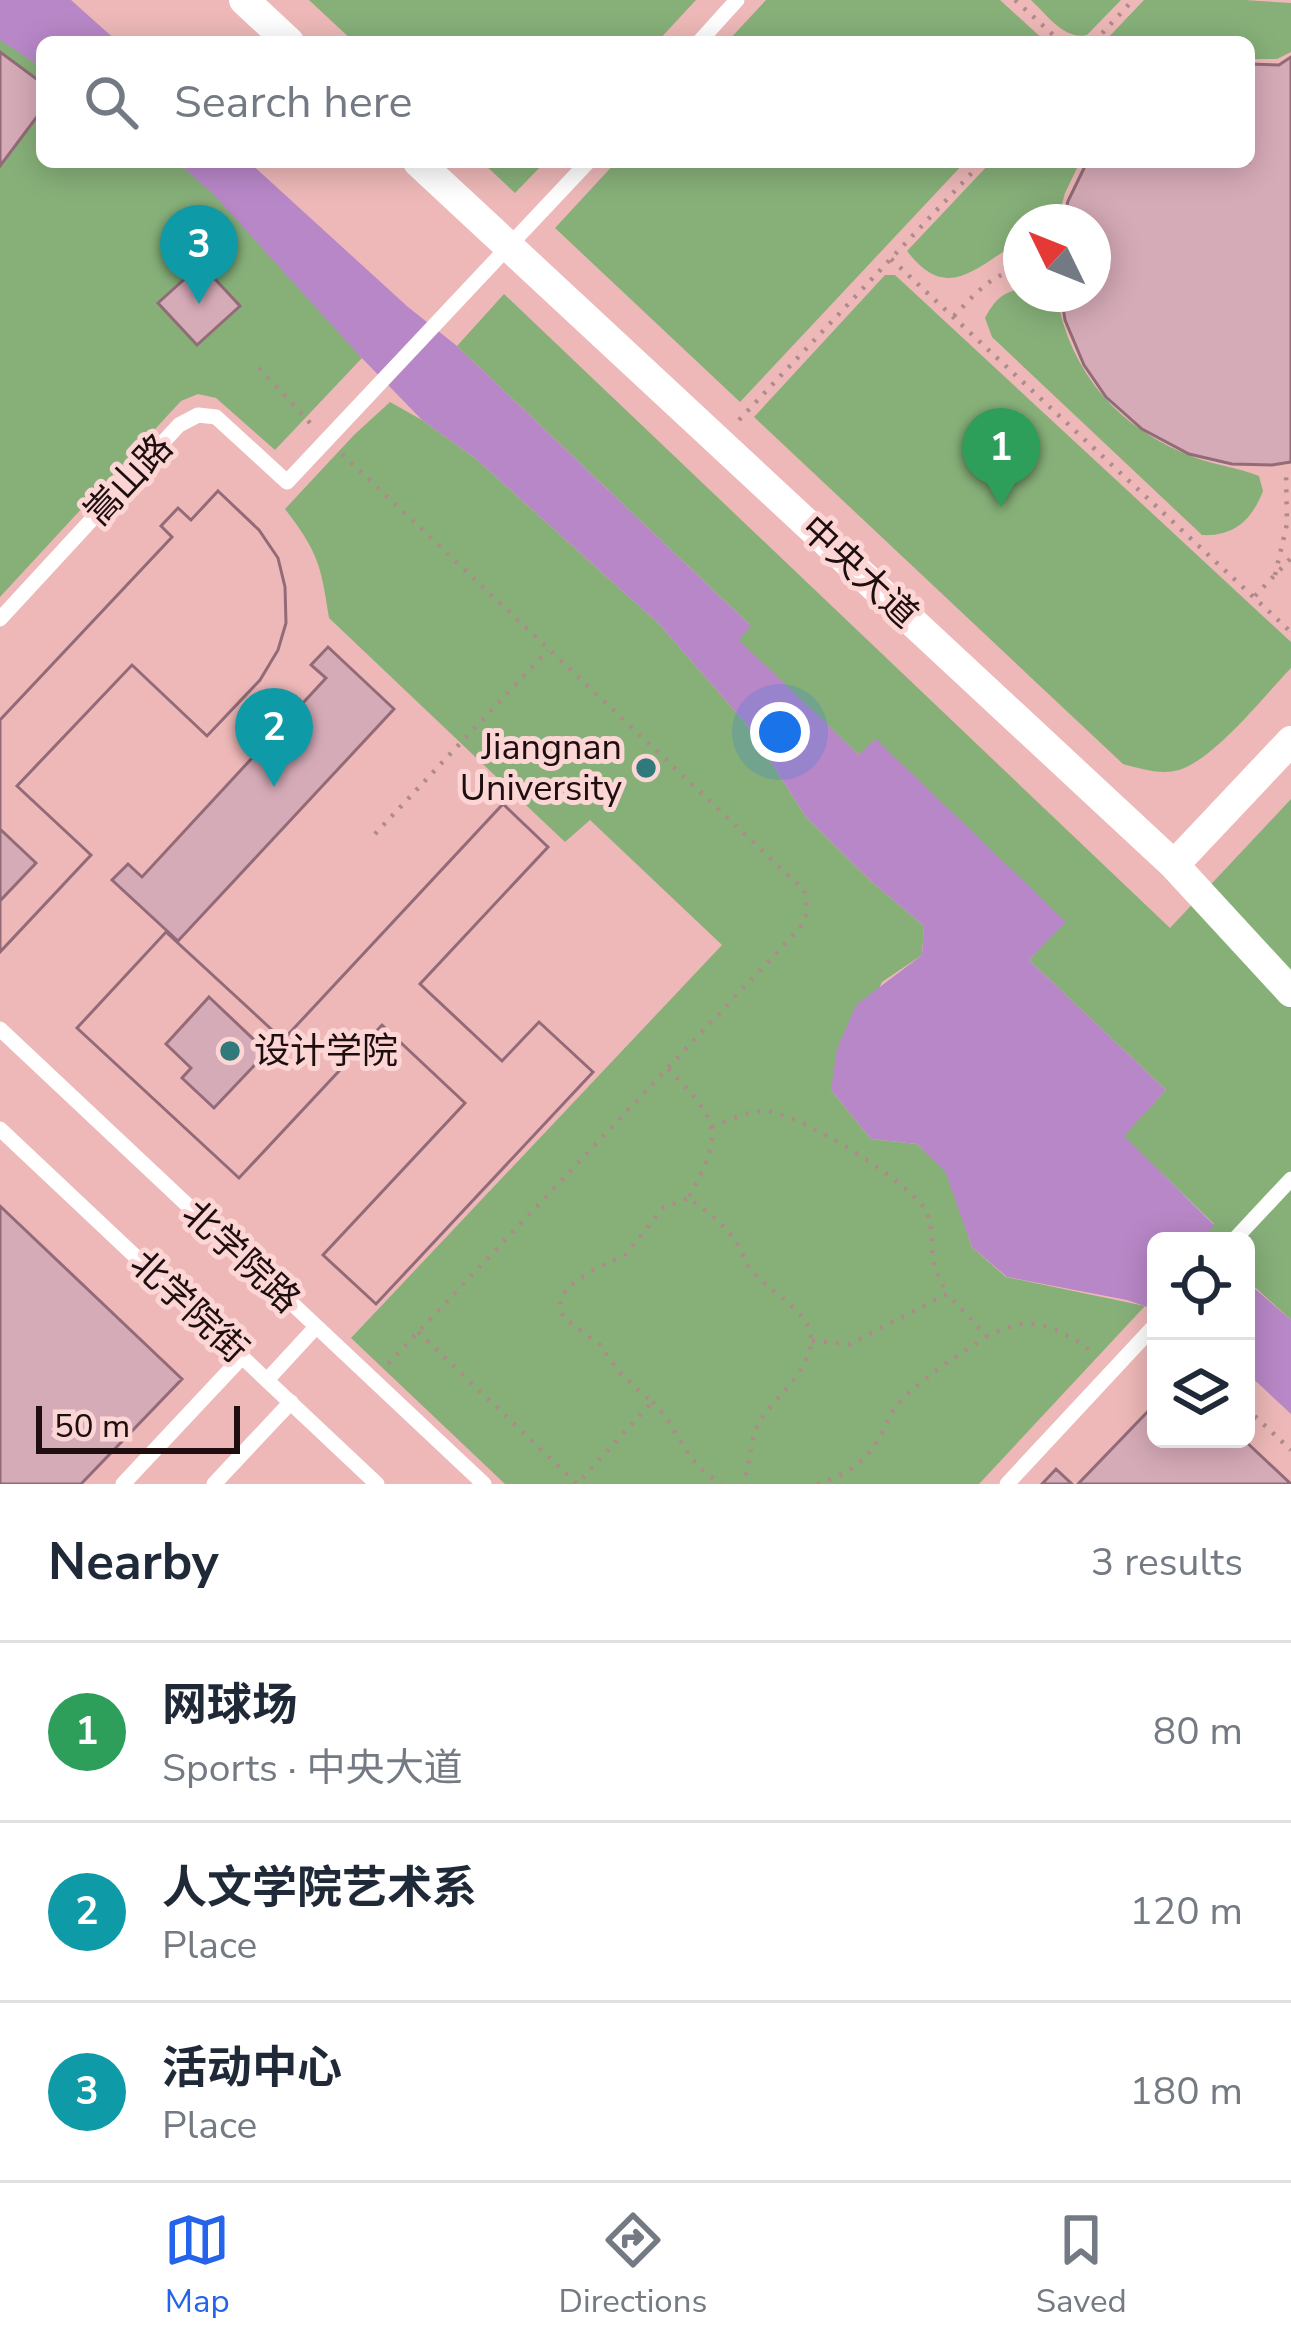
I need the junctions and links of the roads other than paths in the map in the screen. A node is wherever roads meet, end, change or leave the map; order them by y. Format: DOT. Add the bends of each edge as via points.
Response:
graph roads {
  1 [pos="244,0"];
  2 [pos="737,0"];
  3 [pos="283,36"];
  4 [pos="704,36"];
  5 [pos="424,168"];
  6 [pos="582,168"];
  7 [pos="509,247"];
  8 [pos="0,619"];
  9 [pos="1291,741"];
  10 [pos="1174,865"];
  11 [pos="1291,992"];
  12 [pos="0,1029"];
  13 [pos="0,1129"];
  14 [pos="1291,1179"];
  15 [pos="1241,1232"];
  16 [pos="316,1328"];
  17 [pos="1147,1334"];
  18 [pos="242,1357"];
  19 [pos="267,1380"];
  20 [pos="291,1402"];
  21 [pos="123,1484"];
  22 [pos="214,1484"];
  23 [pos="377,1484"];
  24 [pos="484,1484"];
  25 [pos="1007,1484"];
  1 -- 3 [label="street"];
  2 -- 4 [label="lane"];
  5 -- 7 [label="street, 中央大道"];
  6 -- 7 [label="lane, 嵩山路"];
  7 -- 8 [label="lane, 嵩山路" via="287,482 216,417 197,415 179,425"];
  7 -- 10 [label="street, 中央大道"];
  9 -- 10 [label="street"];
  10 -- 11 [label="street, 中央大道"];
  12 -- 16 [label="lane, 北学院路"];
  13 -- 18 [label="lane, 北学院街"];
  14 -- 15 [label="lane"];
  16 -- 19 [label="lane"];
  16 -- 24 [label="lane, 北学院路"];
  17 -- 25 [label="lane"];
  18 -- 19 [label="lane, 北学院街"];
  18 -- 21 [label="lane"];
  19 -- 20 [label="lane, 北学院街"];
  20 -- 22 [label="lane"];
  20 -- 23 [label="lane, 北学院街"];
}
